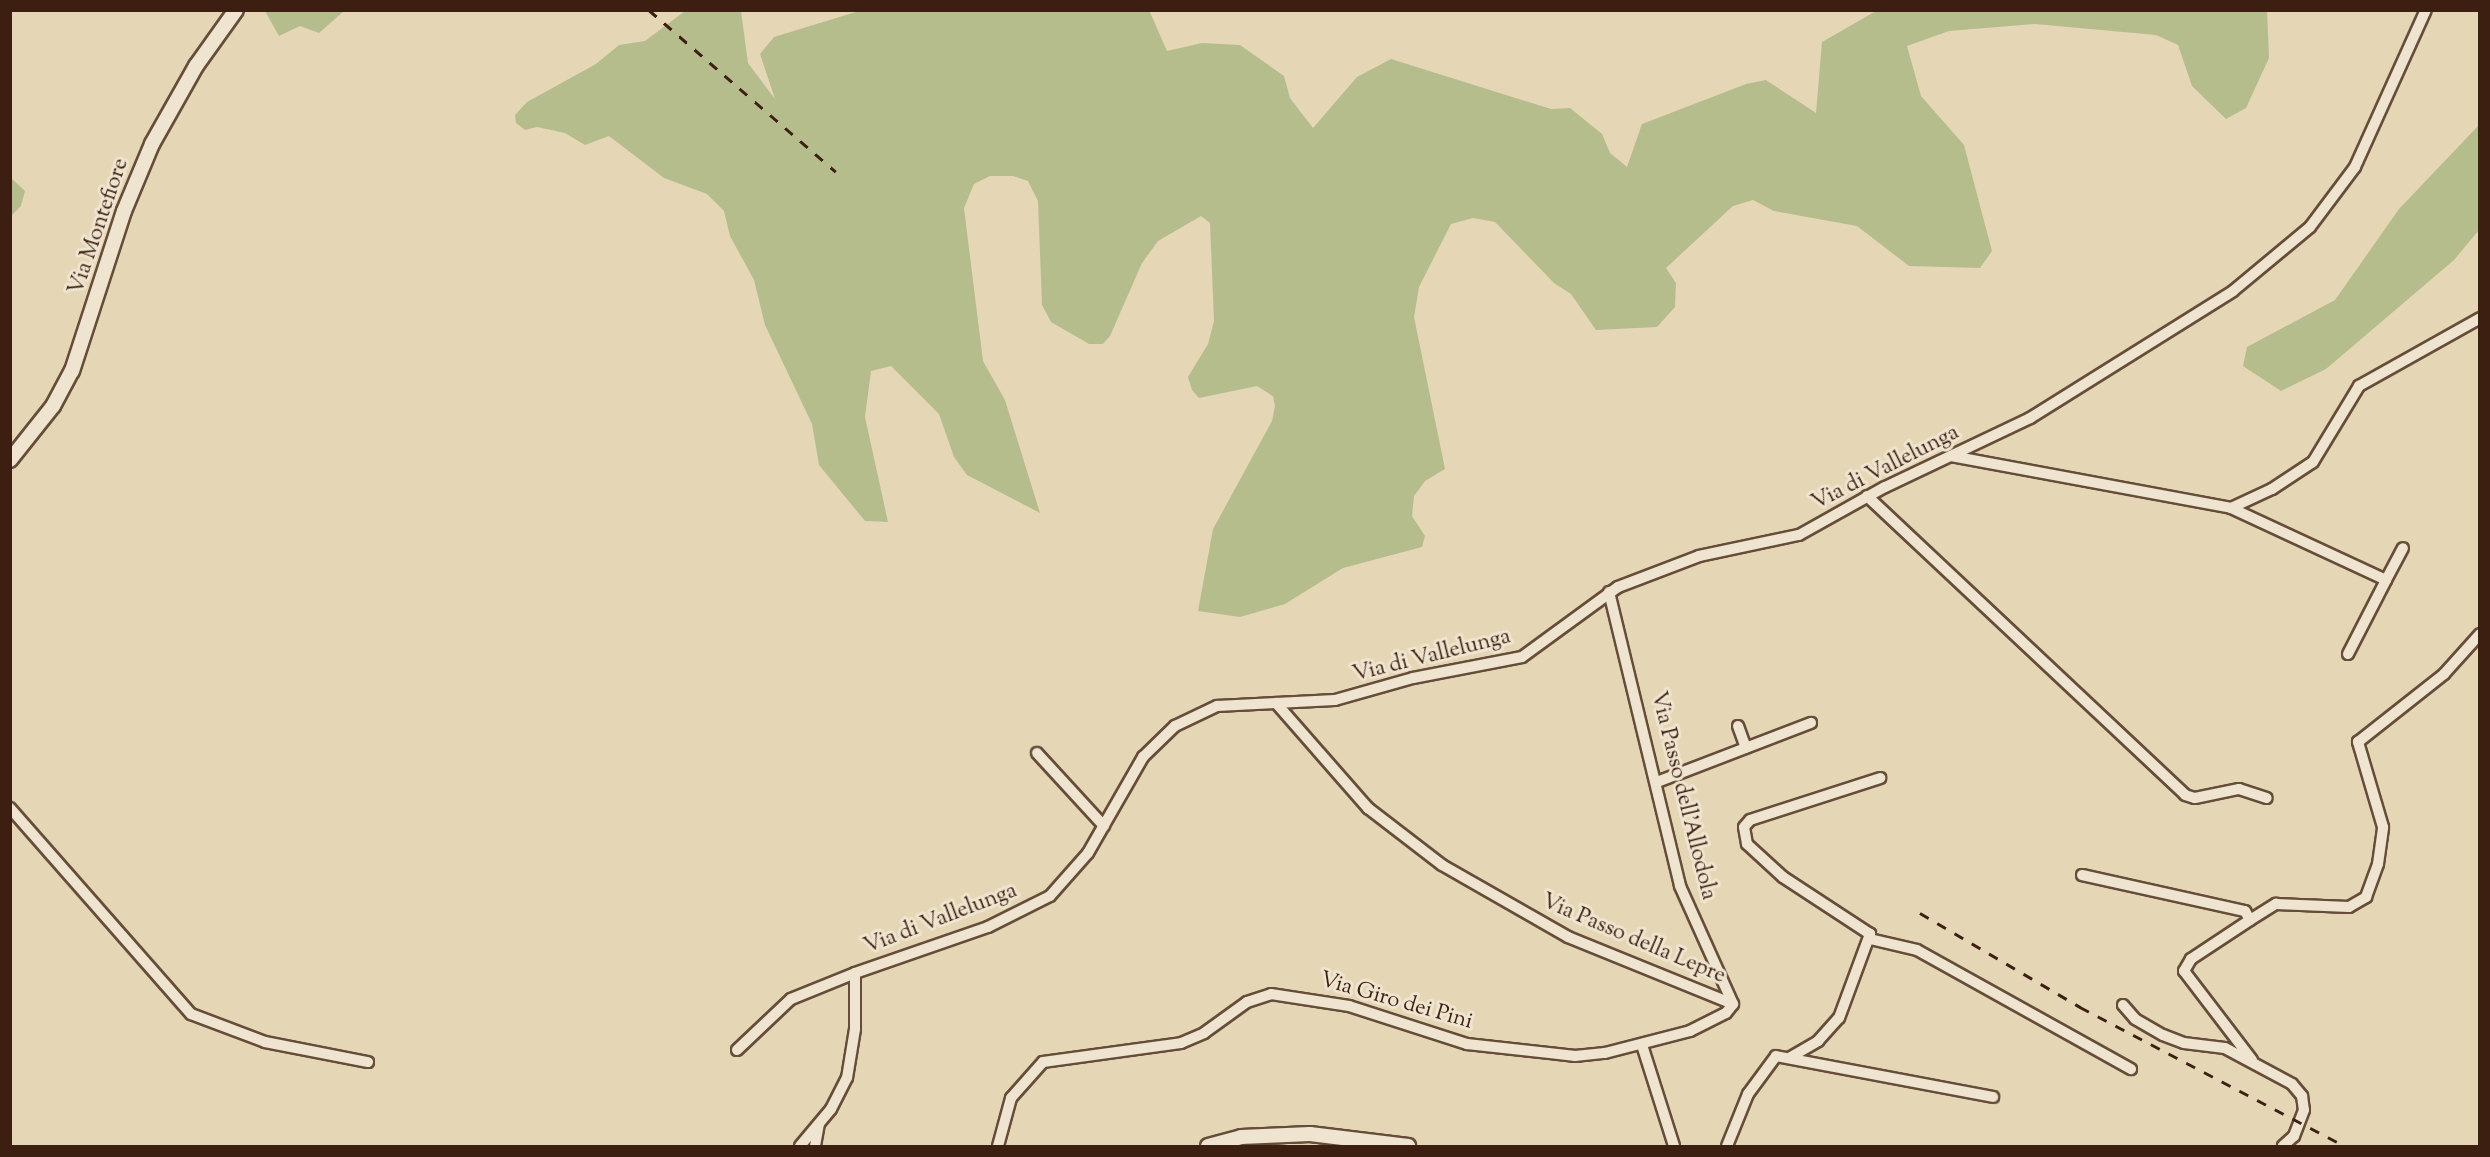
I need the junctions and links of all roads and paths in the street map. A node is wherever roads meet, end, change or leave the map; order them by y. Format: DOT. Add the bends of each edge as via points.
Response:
graph roads {
  1 [pos="236,10"];
  2 [pos="2426,10"];
  3 [pos="2480,318"];
  4 [pos="1951,456"];
  5 [pos="10,460"];
  6 [pos="1867,496"];
  7 [pos="2231,508"];
  8 [pos="2403,548"];
  9 [pos="2386,580"];
  10 [pos="1610,592"];
  11 [pos="2480,634"];
  12 [pos="2348,654"];
  13 [pos="1276,703"];
  14 [pos="1810,723"];
  15 [pos="1738,726"];
  16 [pos="1746,748"];
  17 [pos="1037,753"];
  18 [pos="1880,778"];
  19 [pos="1657,782"];
  20 [pos="2267,798"];
  21 [pos="10,808"];
  22 [pos="1104,825"];
  23 [pos="2082,875"];
  24 [pos="2250,920"];
  25 [pos="1870,939"];
  26 [pos="855,973"];
  27 [pos="1733,1004"];
  28 [pos="2123,1005"];
  29 [pos="1642,1045"];
  30 [pos="737,1050"];
  31 [pos="1790,1058"];
  32 [pos="2252,1060"];
  33 [pos="368,1062"];
  34 [pos="2131,1069"];
  35 [pos="1993,1097"];
  36 [pos="819,1124"];
  37 [pos="800,1146"];
  38 [pos="815,1146"];
  39 [pos="998,1146"];
  40 [pos="1208,1146"];
  41 [pos="1408,1146"];
  42 [pos="1674,1146"];
  43 [pos="1727,1146"];
  44 [pos="2283,1146"];
  1 -- 5 [label="main road, Via Montefiore" via="193,72 149,151 72,370 53,406"];
  2 -- 4 [label="street, Via di Vallelunga" via="2352,174 2294,242 2226,296 2042,411"];
  3 -- 7 [label="street" via="2359,386 2313,462 2277,486"];
  4 -- 6 [label="street, Via di Vallelunga"];
  4 -- 7 [label="street"];
  6 -- 10 [label="street, Via di Vallelunga" via="1794,537 1699,556"];
  6 -- 20 [label="street" via="2185,795 2198,798 2239,789"];
  7 -- 9 [label="street" via="2258,525"];
  8 -- 9 [label="street"];
  9 -- 12 [label="street"];
  10 -- 13 [label="street, Via di Vallelunga" via="1513,660 1413,678 1335,700"];
  10 -- 19 [label="street, Via Passo dell'Allodola"];
  11 -- 24 [label="street" via="2444,674 2358,742 2383,827 2378,864 2366,897 2349,907 2276,904"];
  13 -- 22 [label="street, Via di Vallelunga" via="1209,708 1175,726 1140,762"];
  13 -- 27 [label="street, Via Passo della Lepre" via="1368,808 1451,871 1585,945"];
  14 -- 16 [label="street"];
  15 -- 16 [label="street"];
  16 -- 19 [label="street"];
  17 -- 22 [label="street"];
  18 -- 25 [label="street" via="1750,820 1743,830 1747,844 1783,877 1867,930"];
  19 -- 27 [label="street, Via Passo dell'Allodola" via="1683,894"];
  21 -- 33 [label="street" via="191,1014 276,1045"];
  22 -- 26 [label="street, Via di Vallelunga" via="1069,879 1038,904 977,931"];
  23 -- 24 [label="street" via="2238,907"];
  24 -- 32 [label="street" via="2191,959 2184,971"];
  25 -- 31 [label="street" via="1839,1018 1818,1041"];
  25 -- 34 [label="street" via="1917,950"];
  26 -- 30 [label="street" via="791,999"];
  26 -- 36 [label="street, Via di Vallelunga" via="850,1067 835,1103"];
  27 -- 29 [label="street, Via Giro dei Pini" via="1726,1013 1694,1030"];
  28 -- 32 [label="street" via="2137,1021 2174,1040 2219,1046"];
  29 -- 39 [label="street, Via Giro dei Pini" via="1575,1056 1467,1044 1349,1006 1271,994 1252,999 1180,1043 1042,1062 1011,1098"];
  29 -- 42 [label="street"];
  31 -- 35 [label="street"];
  31 -- 43 [label="street" via="1776,1056 1765,1064"];
  32 -- 44 [label="street" via="2287,1080 2302,1096 2301,1122"];
  36 -- 37 [label="street, Via di Vallelunga"];
  36 -- 38 [label="street"];
  40 -- 41 [label="main road" via="1241,1137 1299,1134"];
}
